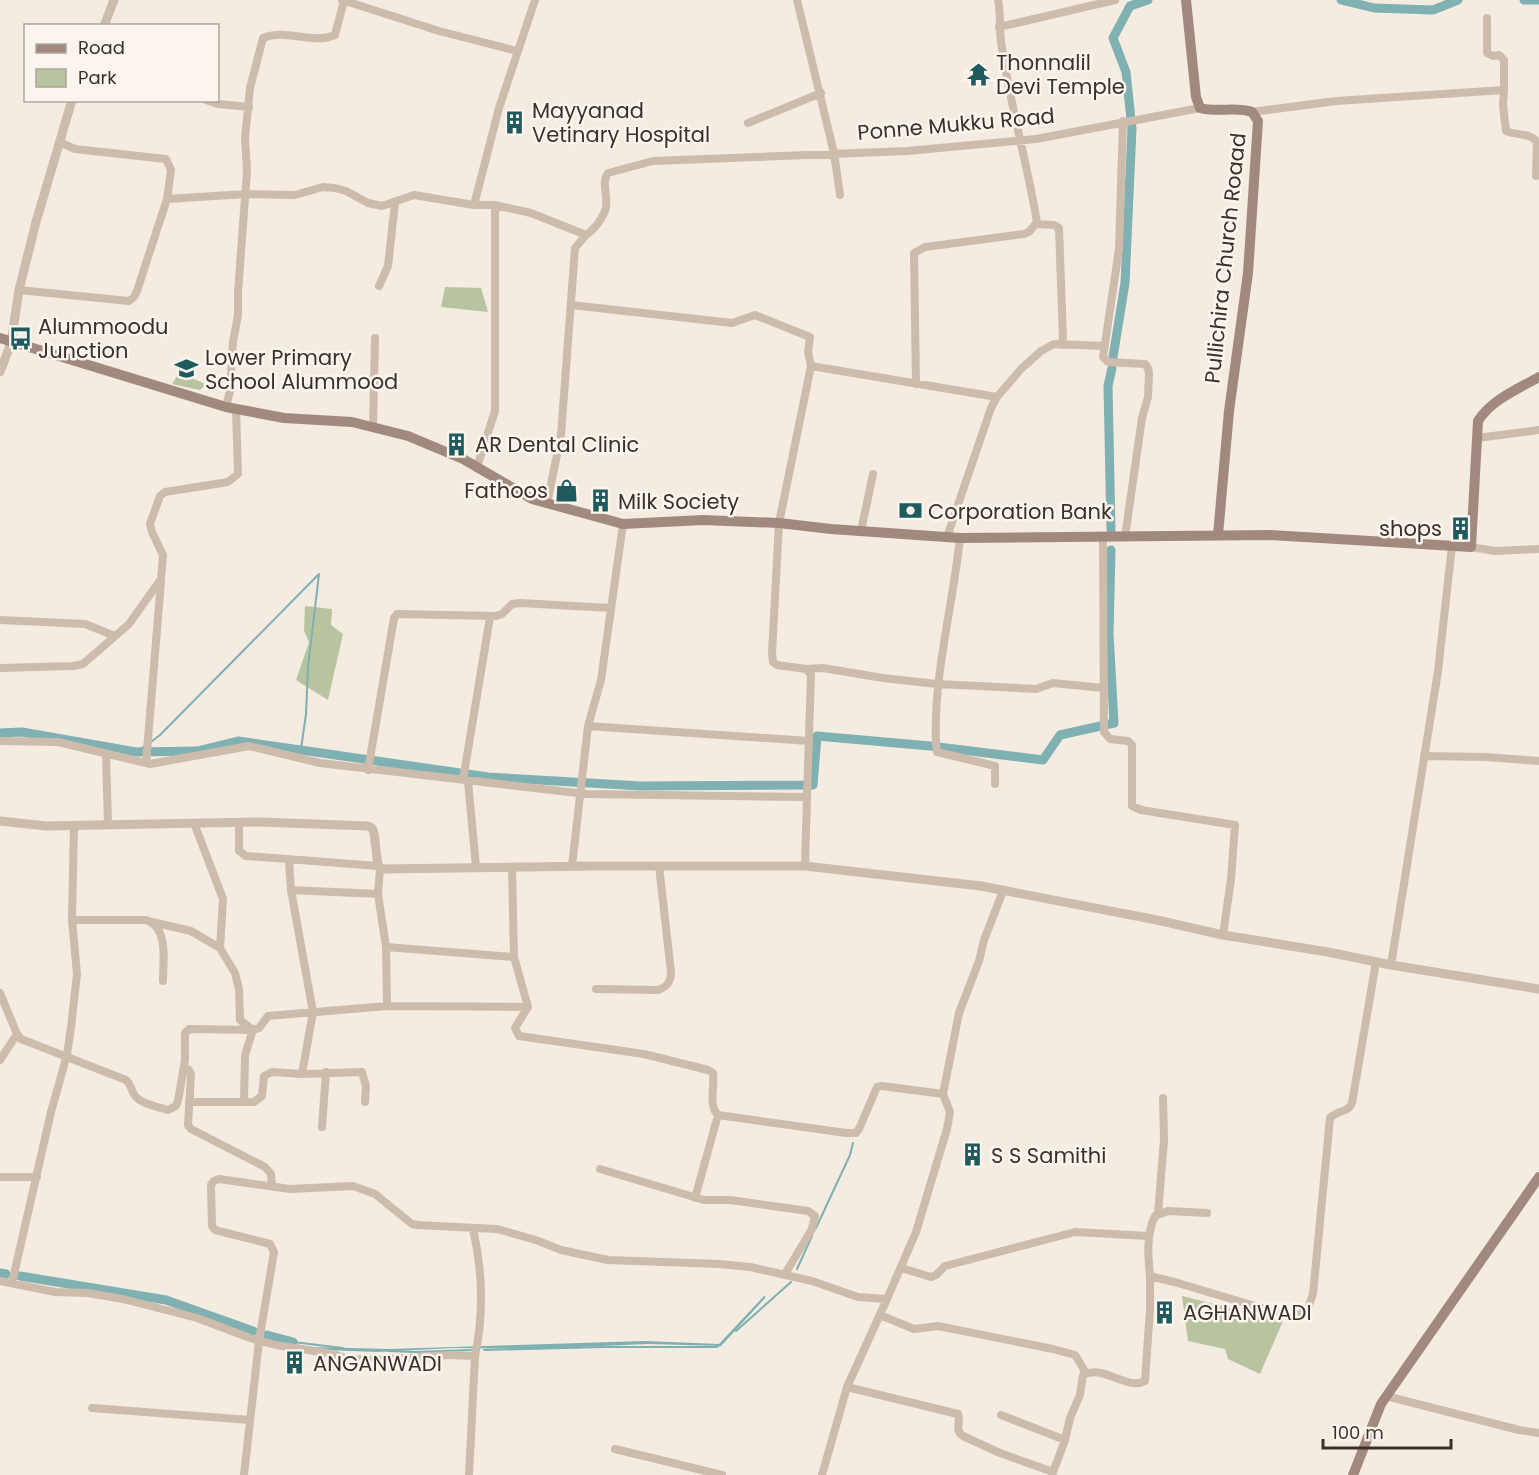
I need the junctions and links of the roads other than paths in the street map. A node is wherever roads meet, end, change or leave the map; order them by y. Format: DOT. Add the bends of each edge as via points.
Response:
graph roads {
  1 [pos="114,0"];
  2 [pos="343,0"];
  3 [pos="535,0"];
  4 [pos="797,0"];
  5 [pos="998,0"];
  6 [pos="1115,0"];
  7 [pos="1186,0"];
  8 [pos="1487,18"];
  9 [pos="105,24"];
  10 [pos="999,27"];
  11 [pos="517,51"];
  12 [pos="1504,90"];
  13 [pos="821,93"];
  14 [pos="71,102"];
  15 [pos="212,102"];
  16 [pos="249,107"];
  17 [pos="1200,108"];
  18 [pos="1252,112"];
  19 [pos="1123,122"];
  20 [pos="748,123"];
  21 [pos="1019,140"];
  22 [pos="59,142"];
  23 [pos="834,153"];
  24 [pos="1536,176"];
  25 [pos="246,194"];
  26 [pos="840,195"];
  27 [pos="166,199"];
  28 [pos="395,203"];
  29 [pos="474,205"];
  30 [pos="495,205"];
  31 [pos="1036,223"];
  32 [pos="586,235"];
  33 [pos="379,286"];
  34 [pos="19,290"];
  35 [pos="571,305"];
  36 [pos="0,338"];
  37 [pos="375,338"];
  38 [pos="11,343"];
  39 [pos="1061,345"];
  40 [pos="1105,346"];
  41 [pos="812,366"];
  42 [pos="0,372"];
  43 [pos="1539,377"];
  44 [pos="916,384"];
  45 [pos="997,397"];
  46 [pos="231,408"];
  47 [pos="374,427"];
  48 [pos="1539,430"];
  49 [pos="1477,438"];
  50 [pos="477,467"];
  51 [pos="873,474"];
  52 [pos="547,504"];
  53 [pos="779,523"];
  54 [pos="623,524"];
  55 [pos="861,531"];
  56 [pos="1218,535"];
  57 [pos="948,537"];
  58 [pos="1103,537"];
  59 [pos="1125,537"];
  60 [pos="960,538"];
  61 [pos="1452,546"];
  62 [pos="1471,547"];
  63 [pos="1539,549"];
  64 [pos="161,579"];
  65 [pos="611,608"];
  66 [pos="490,617"];
  67 [pos="0,620"];
  68 [pos="115,636"];
  69 [pos="0,668"];
  70 [pos="806,669"];
  71 [pos="938,684"];
  72 [pos="1103,688"];
  73 [pos="588,726"];
  74 [pos="0,741"];
  75 [pos="809,741"];
  76 [pos="106,754"];
  77 [pos="1424,756"];
  78 [pos="1539,761"];
  79 [pos="146,764"];
  80 [pos="368,770"];
  81 [pos="465,781"];
  82 [pos="995,784"];
  83 [pos="581,794"];
  84 [pos="807,797"];
  85 [pos="0,821"];
  86 [pos="239,822"];
  87 [pos="194,823"];
  88 [pos="108,825"];
  89 [pos="74,826"];
  90 [pos="289,861"];
  91 [pos="572,866"];
  92 [pos="659,866"];
  93 [pos="805,866"];
  94 [pos="379,867"];
  95 [pos="476,867"];
  96 [pos="512,867"];
  97 [pos="291,891"];
  98 [pos="1003,891"];
  99 [pos="378,894"];
  100 [pos="72,920"];
  101 [pos="152,922"];
  102 [pos="1223,935"];
  103 [pos="386,947"];
  104 [pos="220,948"];
  105 [pos="514,957"];
  106 [pos="1376,962"];
  107 [pos="1391,966"];
  108 [pos="163,981"];
  109 [pos="596,989"];
  110 [pos="1539,989"];
  111 [pos="0,993"];
  112 [pos="387,1006"];
  113 [pos="528,1007"];
  114 [pos="313,1012"];
  115 [pos="253,1030"];
  116 [pos="17,1034"];
  117 [pos="67,1055"];
  118 [pos="0,1060"];
  119 [pos="185,1060"];
  120 [pos="326,1072"];
  121 [pos="302,1074"];
  122 [pos="943,1094"];
  123 [pos="1163,1098"];
  124 [pos="189,1102"];
  125 [pos="244,1102"];
  126 [pos="364,1102"];
  127 [pos="718,1115"];
  128 [pos="322,1127"];
  129 [pos="600,1169"];
  130 [pos="0,1177"];
  131 [pos="36,1177"];
  132 [pos="1539,1177"];
  133 [pos="272,1185"];
  134 [pos="695,1198"];
  135 [pos="1207,1213"];
  136 [pos="1158,1214"];
  137 [pos="473,1229"];
  138 [pos="1149,1236"];
  139 [pos="901,1268"];
  140 [pos="785,1274"];
  141 [pos="1150,1276"];
  142 [pos="0,1283"];
  143 [pos="12,1283"];
  144 [pos="887,1299"];
  145 [pos="880,1315"];
  146 [pos="258,1341"];
  147 [pos="475,1356"];
  148 [pos="1086,1373"];
  149 [pos="847,1388"];
  150 [pos="1386,1396"];
  151 [pos="92,1408"];
  152 [pos="1000,1415"];
  153 [pos="250,1420"];
  154 [pos="1539,1433"];
  155 [pos="1065,1440"];
  156 [pos="615,1449"];
  157 [pos="1052,1474"];
  158 [pos="244,1475"];
  159 [pos="469,1475"];
  160 [pos="722,1475"];
  161 [pos="822,1475"];
  162 [pos="1353,1475"];
  1 -- 9 [label="street"];
  2 -- 11 [label="street"];
  2 -- 16 [label="street" via="338,29 329,38 272,34 263,38"];
  3 -- 11 [label="street"];
  4 -- 13 [label="street, Ponne Mukku Road"];
  5 -- 10 [label="street"];
  6 -- 10 [label="street"];
  7 -- 17 [label="main road"];
  8 -- 12 [label="street" via="1486,53 1504,60"];
  10 -- 21 [label="street"];
  11 -- 29 [label="street"];
  12 -- 18 [label="street" via="1336,101"];
  12 -- 24 [label="street" via="1506,131 1529,135 1537,142"];
  13 -- 20 [label="street"];
  13 -- 23 [label="street, Ponne Mukku Road"];
  14 -- 22 [label="street"];
  15 -- 16 [label="street"];
  16 -- 25 [label="street"];
  17 -- 18 [label="main road, Pullichira Church Roaad"];
  17 -- 19 [label="street, Ponne Mukku Road"];
  18 -- 56 [label="main road, Pullichira Church Roaad" via="1258,121 1248,273 1229,411"];
  19 -- 21 [label="street, Ponne Mukku Road"];
  19 -- 40 [label="street" via="1119,249"];
  21 -- 23 [label="street, Ponne Mukku Road" via="907,151"];
  21 -- 31 [label="street"];
  22 -- 27 [label="street" via="75,149 166,159 171,170"];
  22 -- 34 [label="street"];
  23 -- 26 [label="street"];
  23 -- 32 [label="street" via="653,161 608,172 604,213"];
  25 -- 27 [label="street"];
  25 -- 28 [label="street" via="295,195 323,188 346,191 382,206"];
  25 -- 46 [label="street"];
  27 -- 34 [label="street" via="137,291 129,301"];
  28 -- 29 [label="street" via="414,195"];
  28 -- 33 [label="street" via="388,266"];
  29 -- 30 [label="street"];
  30 -- 32 [label="street" via="531,213"];
  30 -- 50 [label="street" via="496,405"];
  31 -- 39 [label="street" via="1059,228"];
  31 -- 44 [label="street" via="1024,234 925,247 914,253"];
  32 -- 35 [label="street" via="575,248"];
  34 -- 38 [label="street"];
  35 -- 41 [label="street" via="732,323 755,315 810,338 807,352"];
  35 -- 52 [label="street" via="561,435"];
  36 -- 38 [label="main road"];
  37 -- 47 [label="street"];
  38 -- 42 [label="street"];
  38 -- 46 [label="main road"];
  39 -- 40 [label="street"];
  39 -- 45 [label="street" via="1041,351"];
  40 -- 59 [label="street" via="1104,360 1145,364 1149,374"];
  41 -- 44 [label="street"];
  41 -- 53 [label="street"];
  43 -- 49 [label="main road" via="1484,411 1478,421"];
  44 -- 45 [label="street"];
  45 -- 57 [label="street"];
  46 -- 47 [label="main road"];
  46 -- 64 [label="street" via="238,474 234,479 160,496 150,524 163,555"];
  47 -- 50 [label="main road" via="430,444"];
  48 -- 49 [label="street"];
  49 -- 62 [label="main road"];
  50 -- 52 [label="main road"];
  51 -- 55 [label="street"];
  52 -- 54 [label="main road"];
  53 -- 54 [label="main road" via="703,520"];
  53 -- 55 [label="main road"];
  53 -- 70 [label="street" via="772,658 777,665"];
  54 -- 65 [label="street"];
  55 -- 57 [label="main road"];
  56 -- 59 [label="main road"];
  56 -- 61 [label="main road"];
  57 -- 60 [label="main road"];
  58 -- 59 [label="main road"];
  58 -- 60 [label="main road"];
  58 -- 72 [label="street"];
  60 -- 71 [label="street"];
  61 -- 62 [label="main road"];
  61 -- 77 [label="street"];
  62 -- 63 [label="street" via="1496,551"];
  64 -- 68 [label="street" via="129,624"];
  64 -- 79 [label="street"];
  65 -- 66 [label="street" via="512,604 502,614"];
  65 -- 73 [label="street" via="601,680"];
  66 -- 80 [label="street" via="397,614"];
  66 -- 81 [label="street"];
  67 -- 68 [label="street" via="85,624"];
  68 -- 69 [label="street" via="82,664"];
  70 -- 71 [label="street"];
  70 -- 75 [label="street" via="811,675"];
  71 -- 72 [label="street" via="1036,689 1053,683"];
  71 -- 82 [label="street" via="937,752 995,766"];
  72 -- 102 [label="street" via="1106,736 1132,745 1132,807 1235,825"];
  73 -- 75 [label="street"];
  73 -- 83 [label="street"];
  74 -- 76 [label="street" via="48,741"];
  75 -- 84 [label="street"];
  76 -- 79 [label="street"];
  76 -- 88 [label="street"];
  77 -- 78 [label="street"];
  77 -- 107 [label="street"];
  79 -- 80 [label="street" via="249,746"];
  80 -- 81 [label="street"];
  81 -- 83 [label="street"];
  81 -- 95 [label="street"];
  83 -- 84 [label="street"];
  83 -- 91 [label="street"];
  84 -- 93 [label="street"];
  85 -- 89 [label="street"];
  86 -- 87 [label="street"];
  86 -- 90 [label="street" via="238,845 242,855"];
  86 -- 94 [label="street" via="368,826 374,833"];
  87 -- 88 [label="street"];
  87 -- 104 [label="street" via="223,899"];
  88 -- 89 [label="street"];
  89 -- 100 [label="street"];
  90 -- 94 [label="street"];
  90 -- 97 [label="street"];
  91 -- 92 [label="street"];
  91 -- 96 [label="street"];
  92 -- 93 [label="street"];
  92 -- 109 [label="street" via="669,983 658,990"];
  93 -- 98 [label="street"];
  94 -- 95 [label="street"];
  94 -- 99 [label="street"];
  95 -- 96 [label="street"];
  96 -- 105 [label="street"];
  97 -- 99 [label="street"];
  97 -- 114 [label="street"];
  98 -- 102 [label="street"];
  98 -- 122 [label="street" via="962,1001"];
  99 -- 103 [label="street"];
  100 -- 101 [label="street"];
  100 -- 117 [label="street" via="77,974"];
  101 -- 104 [label="street" via="192,931"];
  101 -- 108 [label="street" via="160,931"];
  102 -- 106 [label="street"];
  103 -- 105 [label="street"];
  103 -- 112 [label="street"];
  104 -- 115 [label="street" via="235,973 240,1020"];
  105 -- 113 [label="street"];
  106 -- 107 [label="street"];
  106 -- 141 [label="street" via="1352,1103 1330,1118 1313,1294 1308,1308 1295,1318"];
  107 -- 110 [label="street"];
  111 -- 116 [label="street"];
  112 -- 113 [label="street"];
  112 -- 114 [label="street"];
  113 -- 127 [label="street" via="515,1028 523,1038 653,1055 708,1070 713,1073 713,1107"];
  114 -- 115 [label="street" via="268,1016"];
  114 -- 121 [label="street"];
  115 -- 119 [label="street" via="189,1029"];
  115 -- 125 [label="street" via="245,1055"];
  116 -- 117 [label="street" via="27,1042"];
  116 -- 118 [label="street"];
  117 -- 119 [label="street" via="126,1080 139,1100 168,1110 178,1101"];
  117 -- 131 [label="street"];
  119 -- 124 [label="street" via="184,1068 191,1075"];
  120 -- 121 [label="street"];
  120 -- 126 [label="street" via="362,1072 366,1086"];
  120 -- 128 [label="street"];
  121 -- 125 [label="street" via="267,1073 262,1080 260,1100"];
  122 -- 127 [label="street" via="877,1087 859,1129 851,1134"];
  122 -- 139 [label="street" via="950,1112 947,1129"];
  123 -- 136 [label="street"];
  124 -- 125 [label="street"];
  124 -- 133 [label="street" via="191,1129 268,1170"];
  127 -- 134 [label="street"];
  129 -- 134 [label="street"];
  130 -- 131 [label="street"];
  131 -- 143 [label="street"];
  132 -- 150 [label="main road"];
  133 -- 137 [label="street" via="297,1189 353,1186 375,1194 412,1224"];
  133 -- 146 [label="street" via="219,1179 212,1185 214,1230 273,1247"];
  134 -- 140 [label="street" via="808,1211 815,1216 812,1229"];
  135 -- 136 [label="street"];
  136 -- 138 [label="street"];
  137 -- 140 [label="street" via="497,1229 597,1258 719,1264"];
  137 -- 147 [label="street" via="483,1297"];
  138 -- 139 [label="street" via="1075,1232 945,1266 931,1277"];
  138 -- 141 [label="street"];
  139 -- 144 [label="street"];
  140 -- 144 [label="street" via="858,1297"];
  141 -- 148 [label="street" via="1145,1381 1134,1383 1096,1371"];
  142 -- 143 [label="street"];
  143 -- 146 [label="street" via="123,1299 197,1318"];
  144 -- 145 [label="street"];
  145 -- 148 [label="street" via="914,1329 938,1326 1053,1348 1075,1355"];
  145 -- 149 [label="street"];
  146 -- 147 [label="street" via="348,1359"];
  146 -- 153 [label="street"];
  147 -- 159 [label="street"];
  148 -- 155 [label="street"];
  149 -- 157 [label="street" via="958,1414 959,1433 963,1436"];
  149 -- 161 [label="street"];
  150 -- 154 [label="street"];
  150 -- 162 [label="main road"];
  151 -- 153 [label="street"];
  152 -- 155 [label="street"];
  153 -- 158 [label="street"];
  155 -- 157 [label="street"];
  156 -- 160 [label="street"];
}
